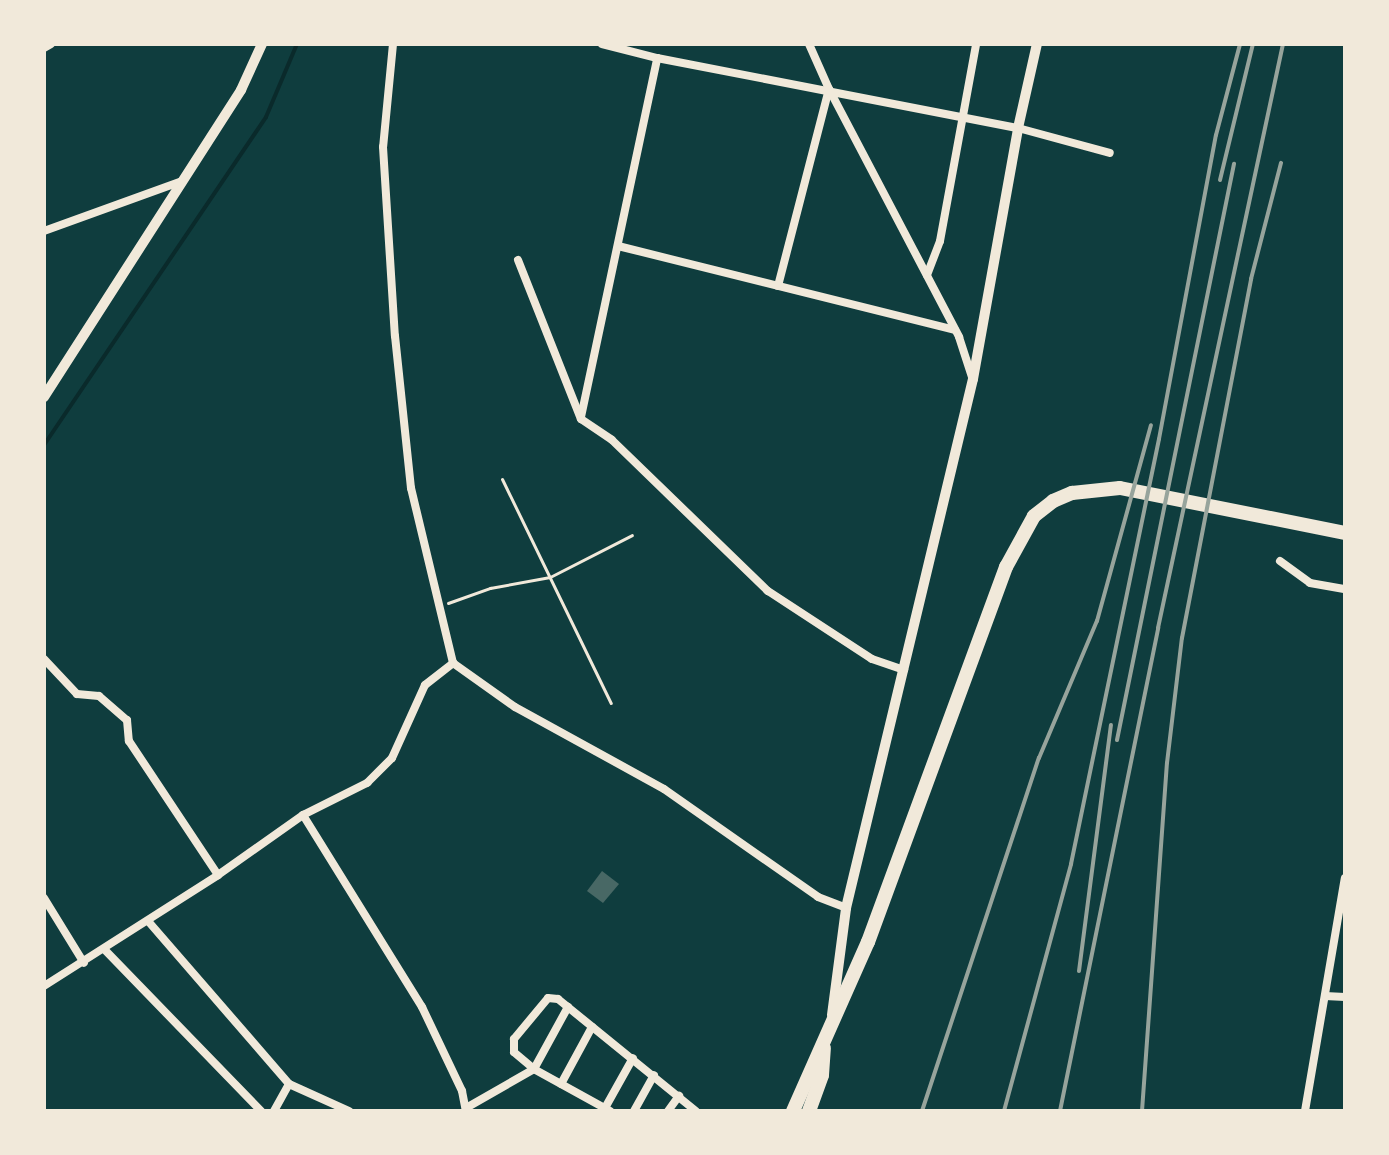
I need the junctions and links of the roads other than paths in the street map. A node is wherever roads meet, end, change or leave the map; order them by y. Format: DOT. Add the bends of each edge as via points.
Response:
graph roads {
  1 [pos="51,44"];
  2 [pos="262,44"];
  3 [pos="393,44"];
  4 [pos="602,44"];
  5 [pos="809,44"];
  6 [pos="821,44"];
  7 [pos="976,44"];
  8 [pos="1037,44"];
  9 [pos="44,48"];
  10 [pos="657,58"];
  11 [pos="815,59"];
  12 [pos="829,89"];
  13 [pos="961,116"];
  14 [pos="1018,128"];
  15 [pos="1110,153"];
  16 [pos="183,181"];
  17 [pos="44,231"];
  18 [pos="618,246"];
  19 [pos="518,260"];
  20 [pos="927,275"];
  21 [pos="778,286"];
  22 [pos="956,330"];
  23 [pos="973,379"];
  24 [pos="44,397"];
  25 [pos="581,419"];
  26 [pos="1345,533"];
  27 [pos="1280,561"];
  28 [pos="1345,589"];
  29 [pos="44,659"];
  30 [pos="453,663"];
  31 [pos="904,670"];
  32 [pos="303,815"];
  33 [pos="218,875"];
  34 [pos="1345,878"];
  35 [pos="44,898"];
  36 [pos="846,908"];
  37 [pos="148,921"];
  38 [pos="104,949"];
  39 [pos="84,963"];
  40 [pos="44,986"];
  41 [pos="1325,996"];
  42 [pos="1345,997"];
  43 [pos="568,1007"];
  44 [pos="831,1025"];
  45 [pos="592,1027"];
  46 [pos="824,1043"];
  47 [pos="633,1058"];
  48 [pos="534,1069"];
  49 [pos="654,1075"];
  50 [pos="289,1084"];
  51 [pos="561,1084"];
  52 [pos="679,1096"];
  53 [pos="466,1110"];
  54 [pos="608,1110"];
  55 [pos="261,1111"];
  56 [pos="274,1111"];
  57 [pos="349,1111"];
  58 [pos="634,1111"];
  59 [pos="668,1111"];
  60 [pos="696,1111"];
  61 [pos="793,1111"];
  62 [pos="809,1111"];
  63 [pos="1305,1111"];
  1 -- 9 [label="street"];
  2 -- 16 [label="street" via="241,90"];
  3 -- 30 [label="street" via="383,147 395,336 411,488"];
  4 -- 10 [label="street"];
  5 -- 11 [label="street"];
  6 -- 11 [label="street"];
  7 -- 13 [label="street"];
  8 -- 14 [label="street"];
  10 -- 12 [label="street"];
  10 -- 18 [label="street"];
  11 -- 12 [label="street"];
  12 -- 13 [label="street"];
  12 -- 20 [label="street"];
  12 -- 21 [label="street"];
  13 -- 14 [label="street"];
  13 -- 20 [label="street" via="940,241"];
  14 -- 15 [label="street"];
  14 -- 23 [label="street"];
  16 -- 17 [label="street"];
  16 -- 24 [label="street"];
  18 -- 21 [label="street"];
  18 -- 25 [label="street"];
  19 -- 25 [label="street"];
  20 -- 22 [label="street"];
  21 -- 22 [label="street"];
  22 -- 23 [label="street"];
  23 -- 31 [label="street"];
  25 -- 31 [label="street" via="612,440 768,591 872,659"];
  26 -- 44 [label="highway" via="1120,488 1093,489 1053,501 1034,516 1019,540 868,942"];
  27 -- 28 [label="street" via="1310,583"];
  29 -- 33 [label="street" via="77,694 99,696 127,720 129,741"];
  30 -- 32 [label="street" via="425,685 392,758 367,783"];
  30 -- 36 [label="street" via="515,707 664,789 818,897"];
  31 -- 36 [label="street"];
  32 -- 33 [label="street"];
  32 -- 53 [label="street" via="422,1007"];
  33 -- 37 [label="street"];
  34 -- 41 [label="street"];
  35 -- 39 [label="street"];
  36 -- 44 [label="street"];
  37 -- 38 [label="street"];
  37 -- 50 [label="street"];
  38 -- 39 [label="street"];
  38 -- 55 [label="street"];
  39 -- 40 [label="street"];
  41 -- 42 [label="street"];
  41 -- 63 [label="street"];
  43 -- 45 [label="street"];
  43 -- 48 [label="street"];
  43 -- 48 [label="street" via="548,998 514,1039 514,1052"];
  44 -- 46 [label="highway"];
  45 -- 47 [label="street"];
  45 -- 51 [label="street"];
  46 -- 61 [label="highway"];
  46 -- 62 [label="highway" via="822,1075"];
  47 -- 49 [label="street"];
  47 -- 54 [label="street"];
  48 -- 51 [label="street"];
  48 -- 53 [label="street"];
  49 -- 52 [label="street"];
  49 -- 58 [label="street"];
  50 -- 56 [label="street"];
  50 -- 57 [label="street"];
  51 -- 54 [label="street"];
  52 -- 59 [label="street"];
  52 -- 60 [label="street"];
}
